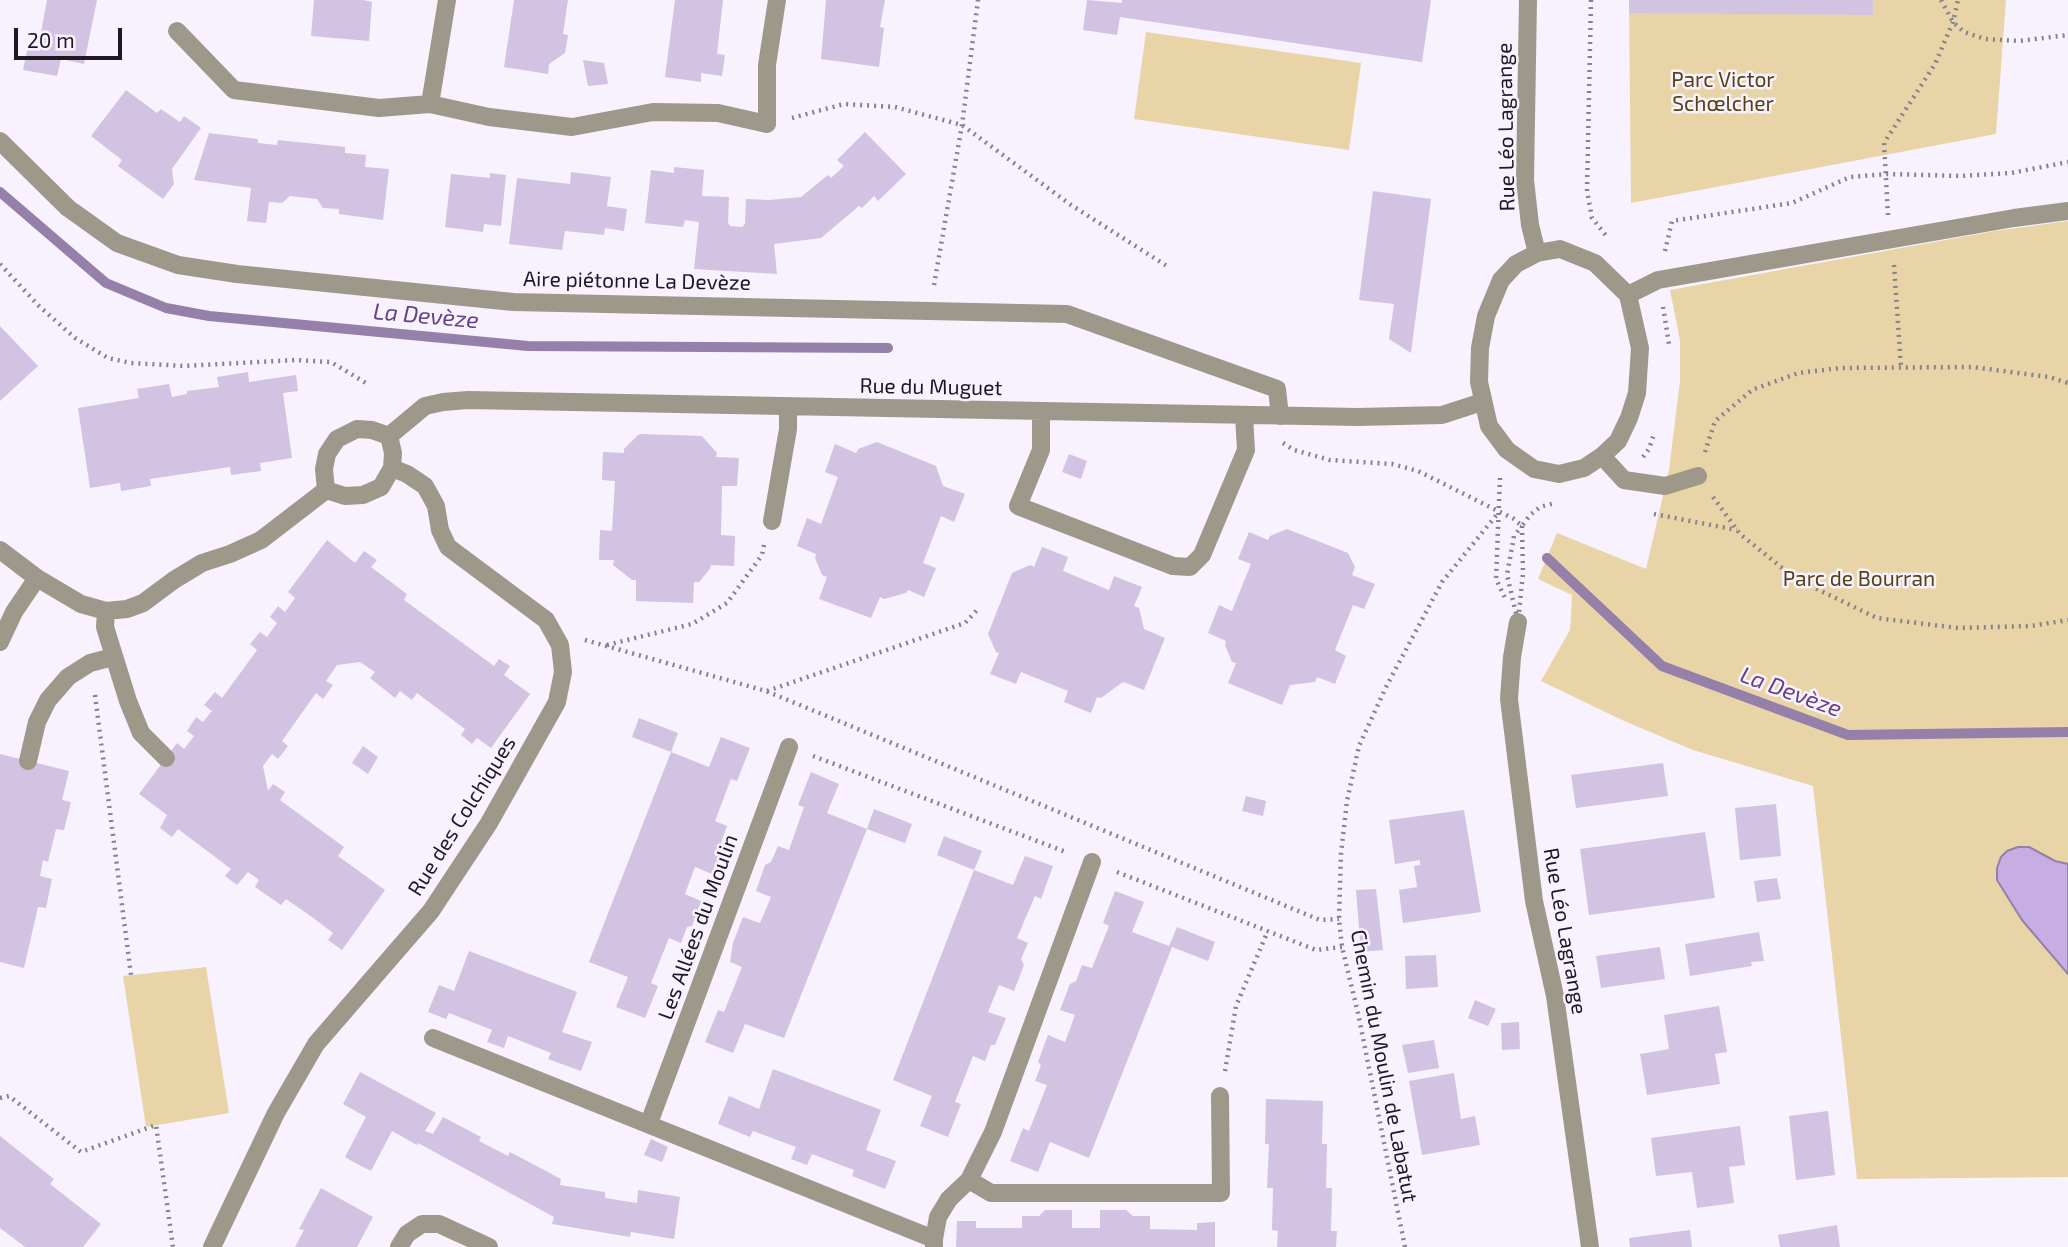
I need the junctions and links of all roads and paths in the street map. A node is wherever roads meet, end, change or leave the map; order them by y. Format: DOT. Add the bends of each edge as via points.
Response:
graph roads {
  1 [pos="446,0"];
  2 [pos="777,0"];
  3 [pos="978,0"];
  4 [pos="1528,0"];
  5 [pos="1591,0"];
  6 [pos="1941,0"];
  7 [pos="1958,0"];
  8 [pos="1953,22"];
  9 [pos="177,31"];
  10 [pos="2068,35"];
  11 [pos="430,104"];
  12 [pos="767,124"];
  13 [pos="962,125"];
  14 [pos="0,141"];
  15 [pos="2068,162"];
  16 [pos="1886,174"];
  17 [pos="2068,211"];
  18 [pos="1892,239"];
  19 [pos="1618,246"];
  20 [pos="1537,253"];
  21 [pos="0,264"];
  22 [pos="1170,268"];
  23 [pos="1657,280"];
  24 [pos="1628,295"];
  25 [pos="933,310"];
  26 [pos="1901,367"];
  27 [pos="366,383"];
  28 [pos="2068,383"];
  29 [pos="1482,402"];
  30 [pos="788,407"];
  31 [pos="1041,412"];
  32 [pos="1244,416"];
  33 [pos="1280,416"];
  34 [pos="389,436"];
  35 [pos="1602,456"];
  36 [pos="392,468"];
  37 [pos="1500,474"];
  38 [pos="1698,476"];
  39 [pos="326,490"];
  40 [pos="1560,502"];
  41 [pos="1499,512"];
  42 [pos="772,520"];
  43 [pos="1522,526"];
  44 [pos="0,551"];
  45 [pos="37,578"];
  46 [pos="977,610"];
  47 [pos="106,611"];
  48 [pos="2068,621"];
  49 [pos="1518,622"];
  50 [pos="0,642"];
  51 [pos="560,645"];
  52 [pos="606,645"];
  53 [pos="113,657"];
  54 [pos="90,663"];
  55 [pos="766,691"];
  56 [pos="789,747"];
  57 [pos="166,758"];
  58 [pos="28,761"];
  59 [pos="1092,862"];
  60 [pos="1339,919"];
  61 [pos="1267,932"];
  62 [pos="131,975"];
  63 [pos="433,1038"];
  64 [pos="1220,1096"];
  65 [pos="0,1098"];
  66 [pos="649,1123"];
  67 [pos="969,1180"];
  68 [pos="934,1243"];
  69 [pos="173,1247"];
  70 [pos="212,1247"];
  71 [pos="400,1247"];
  72 [pos="489,1247"];
  73 [pos="1405,1247"];
  74 [pos="1590,1247"];
  1 -- 11 [label="street"];
  2 -- 12 [label="street" via="767,65"];
  3 -- 13 [label="path"];
  4 -- 20 [label="street, Rue Léo Lagrange" via="1525,180"];
  5 -- 19 [label="path" via="1587,191 1592,218"];
  6 -- 8 [label="path"];
  7 -- 8 [label="path"];
  8 -- 10 [label="path" via="1964,32 2001,41"];
  8 -- 16 [label="path" via="1935,64 1884,144"];
  9 -- 11 [label="street" via="234,90 379,108"];
  11 -- 12 [label="street" via="572,127 653,112 718,113"];
  12 -- 13 [label="path" via="844,104 895,107"];
  13 -- 22 [label="path" via="1071,205"];
  13 -- 25 [label="path"];
  14 -- 25 [label="street, Aire piétonne La Devèze" via="68,208 117,243 178,265 513,302"];
  15 -- 16 [label="path" via="1998,174"];
  16 -- 18 [label="path"];
  16 -- 23 [label="path" via="1850,177 1792,204 1672,221"];
  17 -- 18 [label="street"];
  18 -- 23 [label="street"];
  18 -- 26 [label="path"];
  20 -- 24 [label="street" via="1560,248 1595,263"];
  20 -- 29 [label="street" via="1516,264 1501,280 1486,316 1480,348"];
  21 -- 27 [label="path" via="75,338 108,358 184,366 331,362"];
  23 -- 24 [label="street"];
  24 -- 35 [label="street" via="1640,348 1637,393 1618,441"];
  25 -- 33 [label="street, Aire piétonne La Devèze" via="1067,314 1277,389"];
  26 -- 28 [label="path" via="1972,367"];
  26 -- 38 [label="path" via="1798,373 1752,390 1715,421"];
  29 -- 33 [label="street, Rue du Muguet" via="1442,415 1416,417"];
  29 -- 35 [label="street" via="1489,426 1507,450 1534,470 1559,474 1584,468"];
  30 -- 31 [label="street, Rue du Muguet"];
  30 -- 34 [label="street, Rue du Muguet" via="443,402 425,407"];
  30 -- 42 [label="street"];
  31 -- 32 [label="street, Rue du Muguet"];
  31 -- 32 [label="street" via="1041,450 1018,506 1173,566 1190,567 1202,555 1246,450"];
  32 -- 33 [label="street, Rue du Muguet"];
  33 -- 41 [label="path" via="1280,441 1293,450 1330,460 1392,464 1418,471"];
  34 -- 36 [label="street"];
  34 -- 39 [label="street" via="357,429 337,439 325,462"];
  35 -- 38 [label="street" via="1624,480 1665,486"];
  36 -- 39 [label="street" via="381,487 363,495"];
  36 -- 51 [label="street" via="425,486 448,547 546,620"];
  37 -- 41 [label="path"];
  38 -- 48 [label="path" via="1740,534 1758,549 1796,579 1877,618 1958,628"];
  39 -- 47 [label="street" via="261,540 202,563 143,603"];
  40 -- 43 [label="path" via="1541,507"];
  41 -- 43 [label="path"];
  41 -- 49 [label="path" via="1496,579"];
  41 -- 60 [label="path, Chemin du Moulin de Labatut" via="1442,582 1359,746 1345,814"];
  42 -- 52 [label="path" via="762,555 727,603 692,624"];
  43 -- 49 [label="path"];
  43 -- 49 [label="path" via="1514,536 1507,575"];
  44 -- 45 [label="street"];
  45 -- 47 [label="street" via="81,604"];
  45 -- 50 [label="street"];
  46 -- 55 [label="path" via="965,623"];
  47 -- 53 [label="street" via="104,627"];
  49 -- 74 [label="street, Rue Léo Lagrange" via="1509,699 1534,901 1555,996"];
  51 -- 52 [label="path" via="583,640"];
  51 -- 70 [label="street, Rue des Colchiques" via="563,672 556,702 489,822 431,911 316,1044 276,1113"];
  52 -- 55 [label="path"];
  53 -- 54 [label="street"];
  53 -- 57 [label="street" via="141,733"];
  54 -- 58 [label="street" via="68,677 48,700 37,722"];
  54 -- 62 [label="path"];
  55 -- 60 [label="path" via="1320,920"];
  56 -- 66 [label="street, Les Allées du Moulin"];
  59 -- 67 [label="street" via="993,1132"];
  60 -- 73 [label="path, Chemin du Moulin de Labatut"];
  61 -- 64 [label="path" via="1236,1006"];
  63 -- 66 [label="street"];
  64 -- 67 [label="street" via="1221,1193 991,1193"];
  65 -- 69 [label="path" via="9,1096 81,1152 156,1125"];
  66 -- 68 [label="street"];
  67 -- 68 [label="street" via="938,1217"];
  71 -- 72 [label="street" via="407,1234 422,1224 439,1224"];
}
